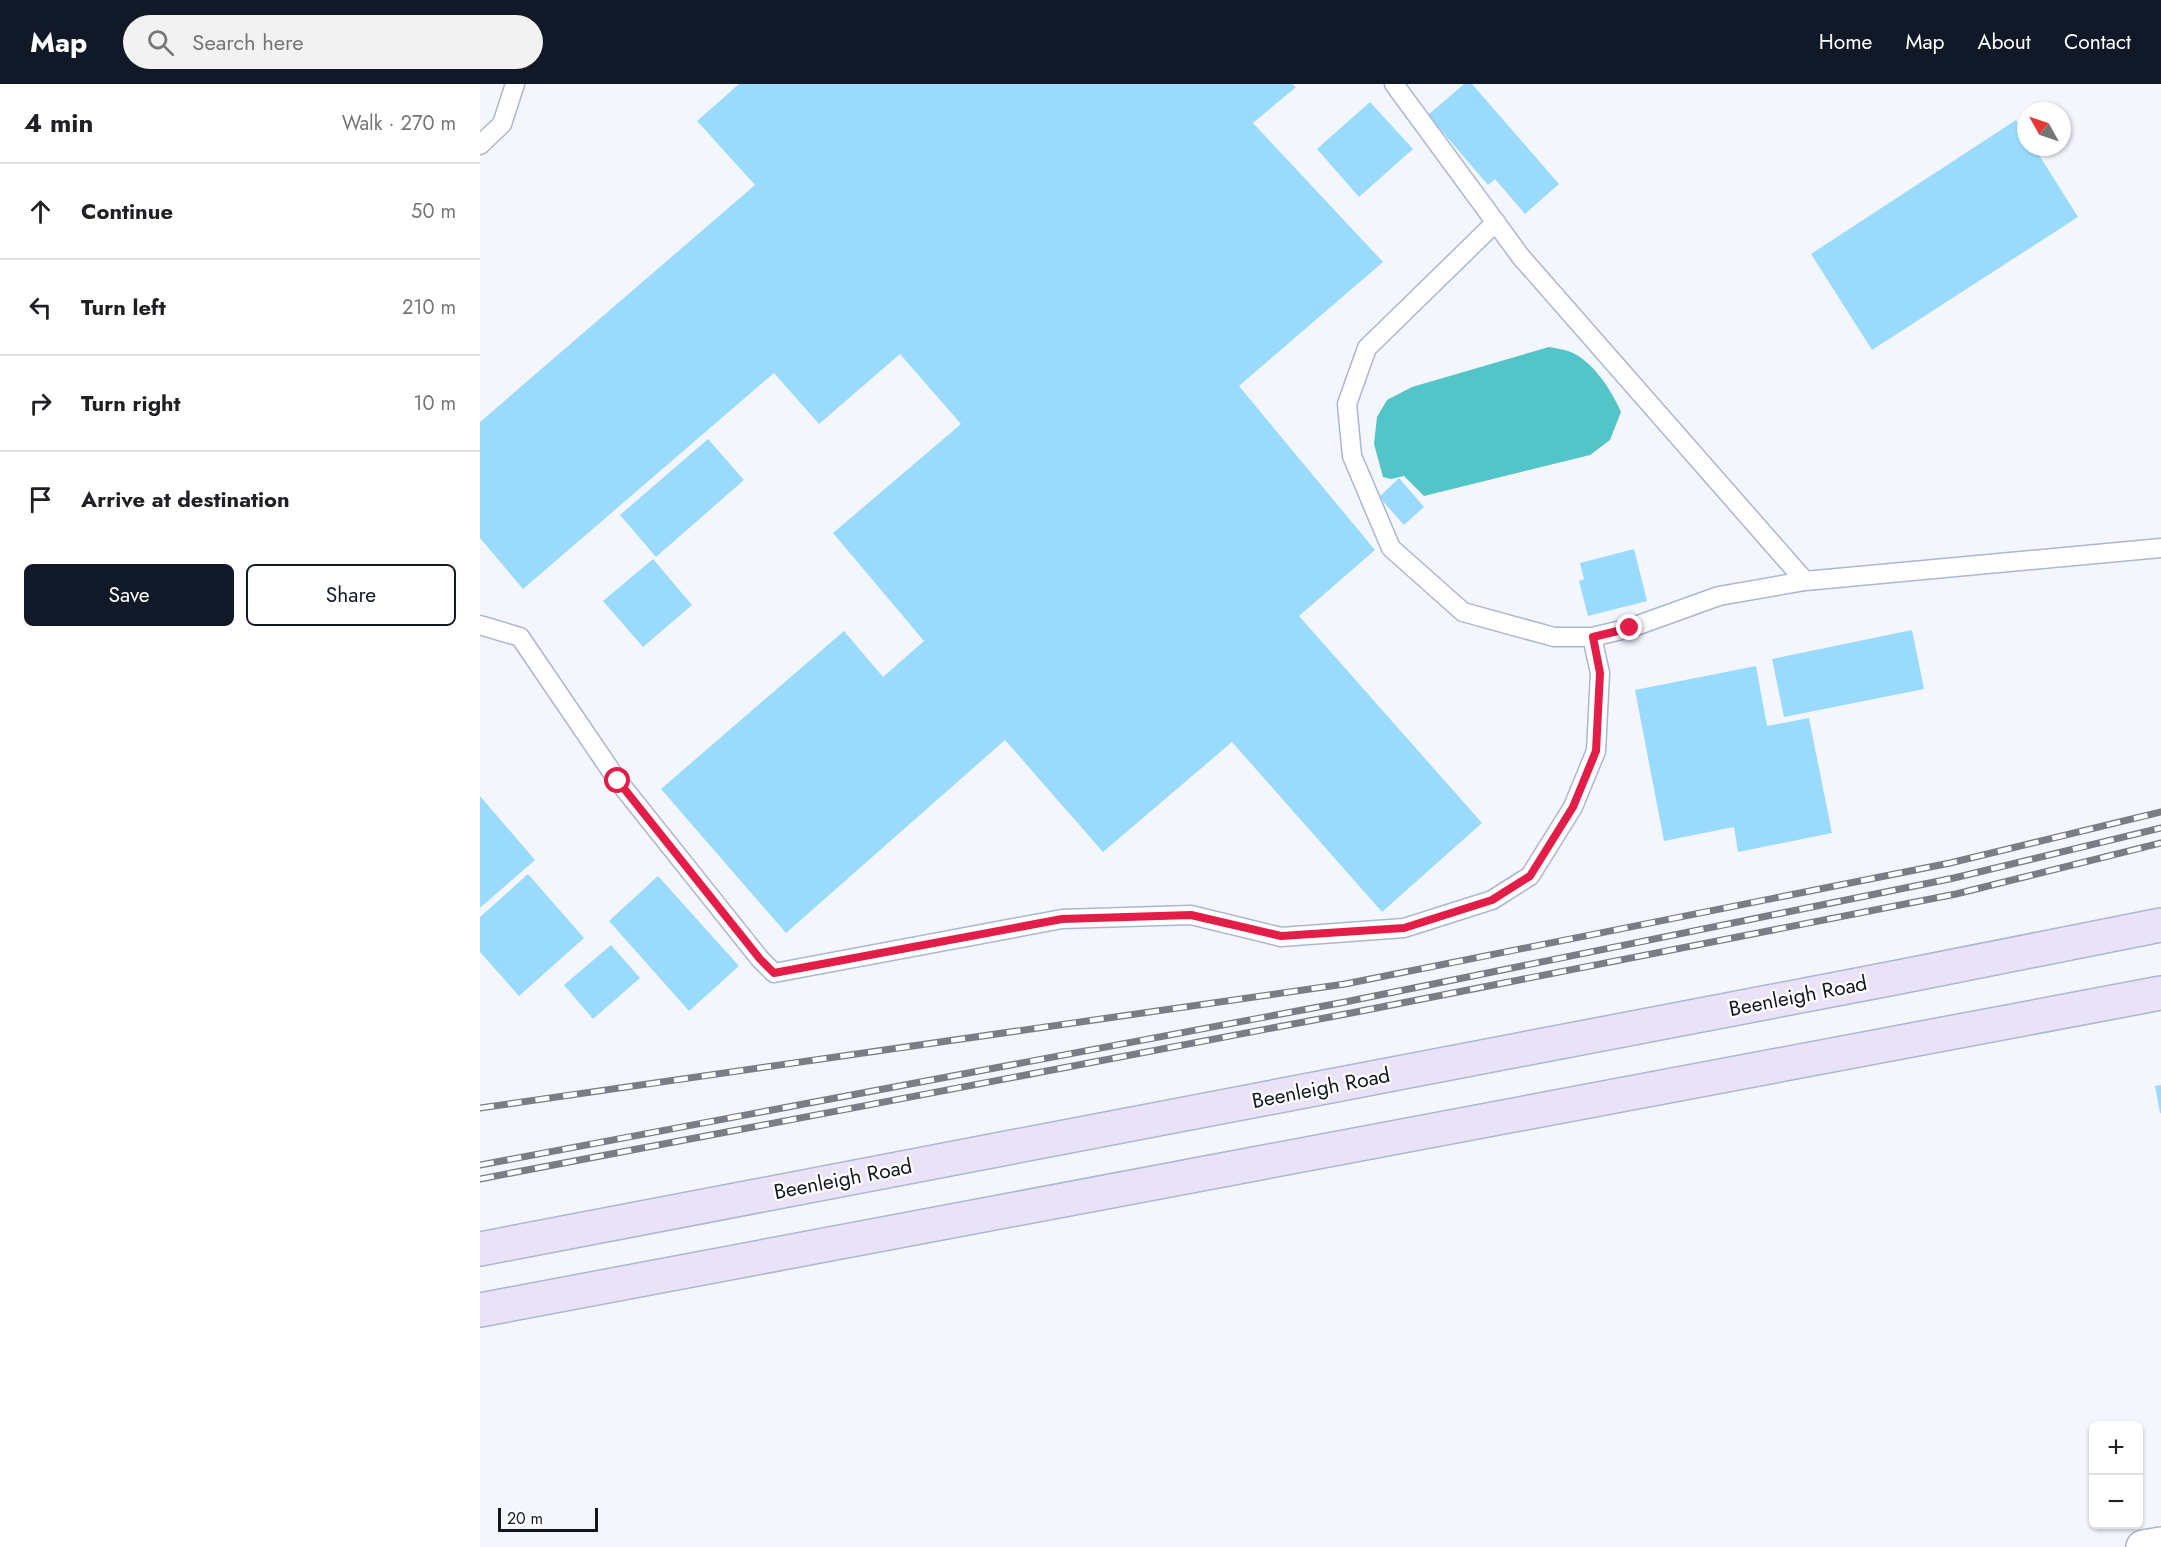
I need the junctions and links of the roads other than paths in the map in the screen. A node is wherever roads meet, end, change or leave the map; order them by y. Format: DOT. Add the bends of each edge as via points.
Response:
graph roads {
  1 [pos="514,84"];
  2 [pos="1394,84"];
  3 [pos="480,144"];
  4 [pos="1496,222"];
  5 [pos="2161,548"];
  6 [pos="1805,581"];
  7 [pos="480,625"];
  8 [pos="1593,637"];
  9 [pos="2161,925"];
  10 [pos="2161,993"];
  11 [pos="480,1249"];
  12 [pos="480,1310"];
  13 [pos="2161,1544"];
  14 [pos="2143,1547"];
  1 -- 3 [label="lane" via="502,124"];
  2 -- 4 [label="lane"];
  4 -- 6 [label="lane" via="1521,257"];
  4 -- 8 [label="lane" via="1367,348 1347,404 1352,456 1392,548 1463,612 1554,637"];
  5 -- 6 [label="lane"];
  6 -- 8 [label="lane" via="1719,596"];
  7 -- 8 [label="lane" via="520,637 618,781 774,973 1062,919 1191,915 1281,936 1404,928 1492,900 1530,876 1573,807 1596,751 1600,673"];
  9 -- 11 [label="main road, Beenleigh Road"];
  10 -- 12 [label="main road"];
  13 -- 14 [label="street"];
}
